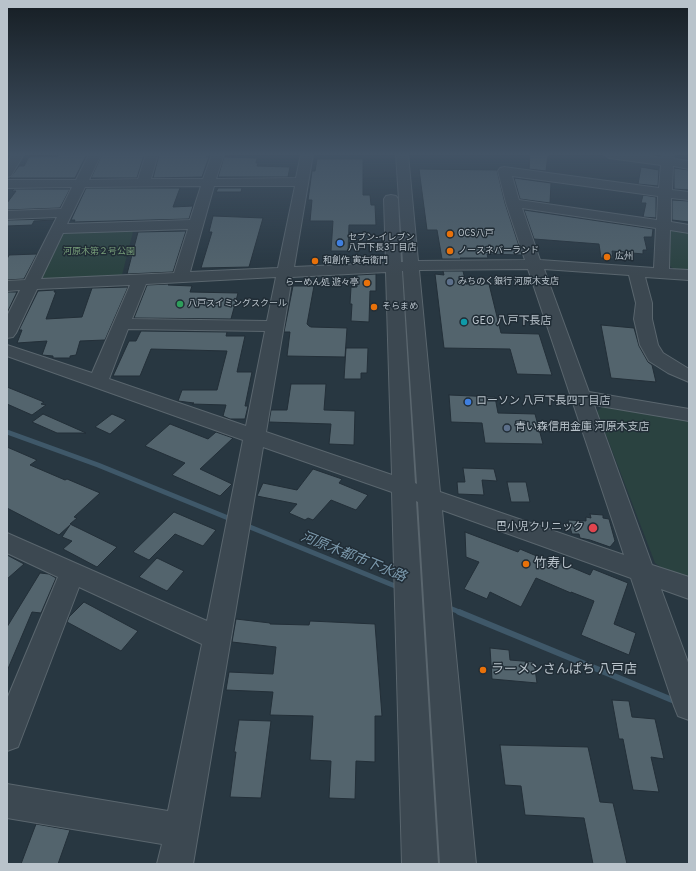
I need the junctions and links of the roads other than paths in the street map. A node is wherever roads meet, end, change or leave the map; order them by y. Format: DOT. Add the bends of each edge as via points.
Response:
graph roads {
  1 [pos="75,195"];
  2 [pos="205,195"];
  3 [pos="299,195"];
  4 [pos="394,195"];
  5 [pos="402,195"];
  6 [pos="511,195"];
  7 [pos="664,195"];
  8 [pos="678,195"];
  9 [pos="689,196"];
  10 [pos="513,203"];
  11 [pos="66,212"];
  12 [pos="7,215"];
  13 [pos="197,224"];
  14 [pos="663,226"];
  15 [pos="58,229"];
  16 [pos="689,229"];
  17 [pos="534,264"];
  18 [pos="402,266"];
  19 [pos="636,271"];
  20 [pos="285,272"];
  21 [pos="661,273"];
  22 [pos="689,275"];
  23 [pos="181,277"];
  24 [pos="140,279"];
  25 [pos="31,285"];
  26 [pos="7,286"];
  27 [pos="123,324"];
  28 [pos="274,326"];
  29 [pos="7,333"];
  30 [pos="7,350"];
  31 [pos="689,376"];
  32 [pos="98,382"];
  33 [pos="581,398"];
  34 [pos="689,415"];
  35 [pos="254,436"];
  36 [pos="404,488"];
  37 [pos="429,496"];
  38 [pos="7,542"];
  39 [pos="642,572"];
  40 [pos="72,573"];
  41 [pos="689,588"];
  42 [pos="216,638"];
  43 [pos="689,706"];
  44 [pos="7,736"];
  45 [pos="7,801"];
  46 [pos="181,830"];
  47 [pos="175,864"];
  48 [pos="420,864"];
  49 [pos="458,864"];
  1 -- 11 [label="street"];
  2 -- 13 [label="street"];
  3 -- 20 [label="street"];
  4 -- 18 [label="street"];
  5 -- 18 [label="street"];
  6 -- 10 [label="street"];
  7 -- 14 [label="street"];
  8 -- 9 [label="street"];
  10 -- 14 [label="street"];
  10 -- 17 [label="street"];
  11 -- 12 [label="street"];
  11 -- 15 [label="street"];
  13 -- 15 [label="street"];
  13 -- 23 [label="street"];
  14 -- 16 [label="street"];
  14 -- 21 [label="street"];
  15 -- 25 [label="street"];
  17 -- 18 [label="street"];
  17 -- 19 [label="street"];
  17 -- 33 [label="street"];
  18 -- 20 [label="street"];
  18 -- 36 [label="street"];
  18 -- 37 [label="street"];
  19 -- 21 [label="street"];
  19 -- 31 [label="street" via="644,303 643,319 649,345 656,357"];
  20 -- 23 [label="street"];
  20 -- 28 [label="street"];
  21 -- 22 [label="street"];
  23 -- 24 [label="street"];
  24 -- 25 [label="street"];
  24 -- 27 [label="street"];
  25 -- 26 [label="street"];
  25 -- 29 [label="street"];
  27 -- 28 [label="street"];
  27 -- 32 [label="street"];
  28 -- 35 [label="street"];
  30 -- 32 [label="street"];
  32 -- 35 [label="street"];
  33 -- 34 [label="street"];
  33 -- 39 [label="street"];
  35 -- 36 [label="street"];
  35 -- 42 [label="street"];
  36 -- 37 [label="street"];
  36 -- 48 [label="street"];
  37 -- 39 [label="street"];
  37 -- 49 [label="street"];
  38 -- 40 [label="street"];
  39 -- 41 [label="street"];
  39 -- 43 [label="street"];
  40 -- 42 [label="street"];
  40 -- 44 [label="street"];
  42 -- 46 [label="street"];
  45 -- 46 [label="street"];
  46 -- 47 [label="street"];
}
